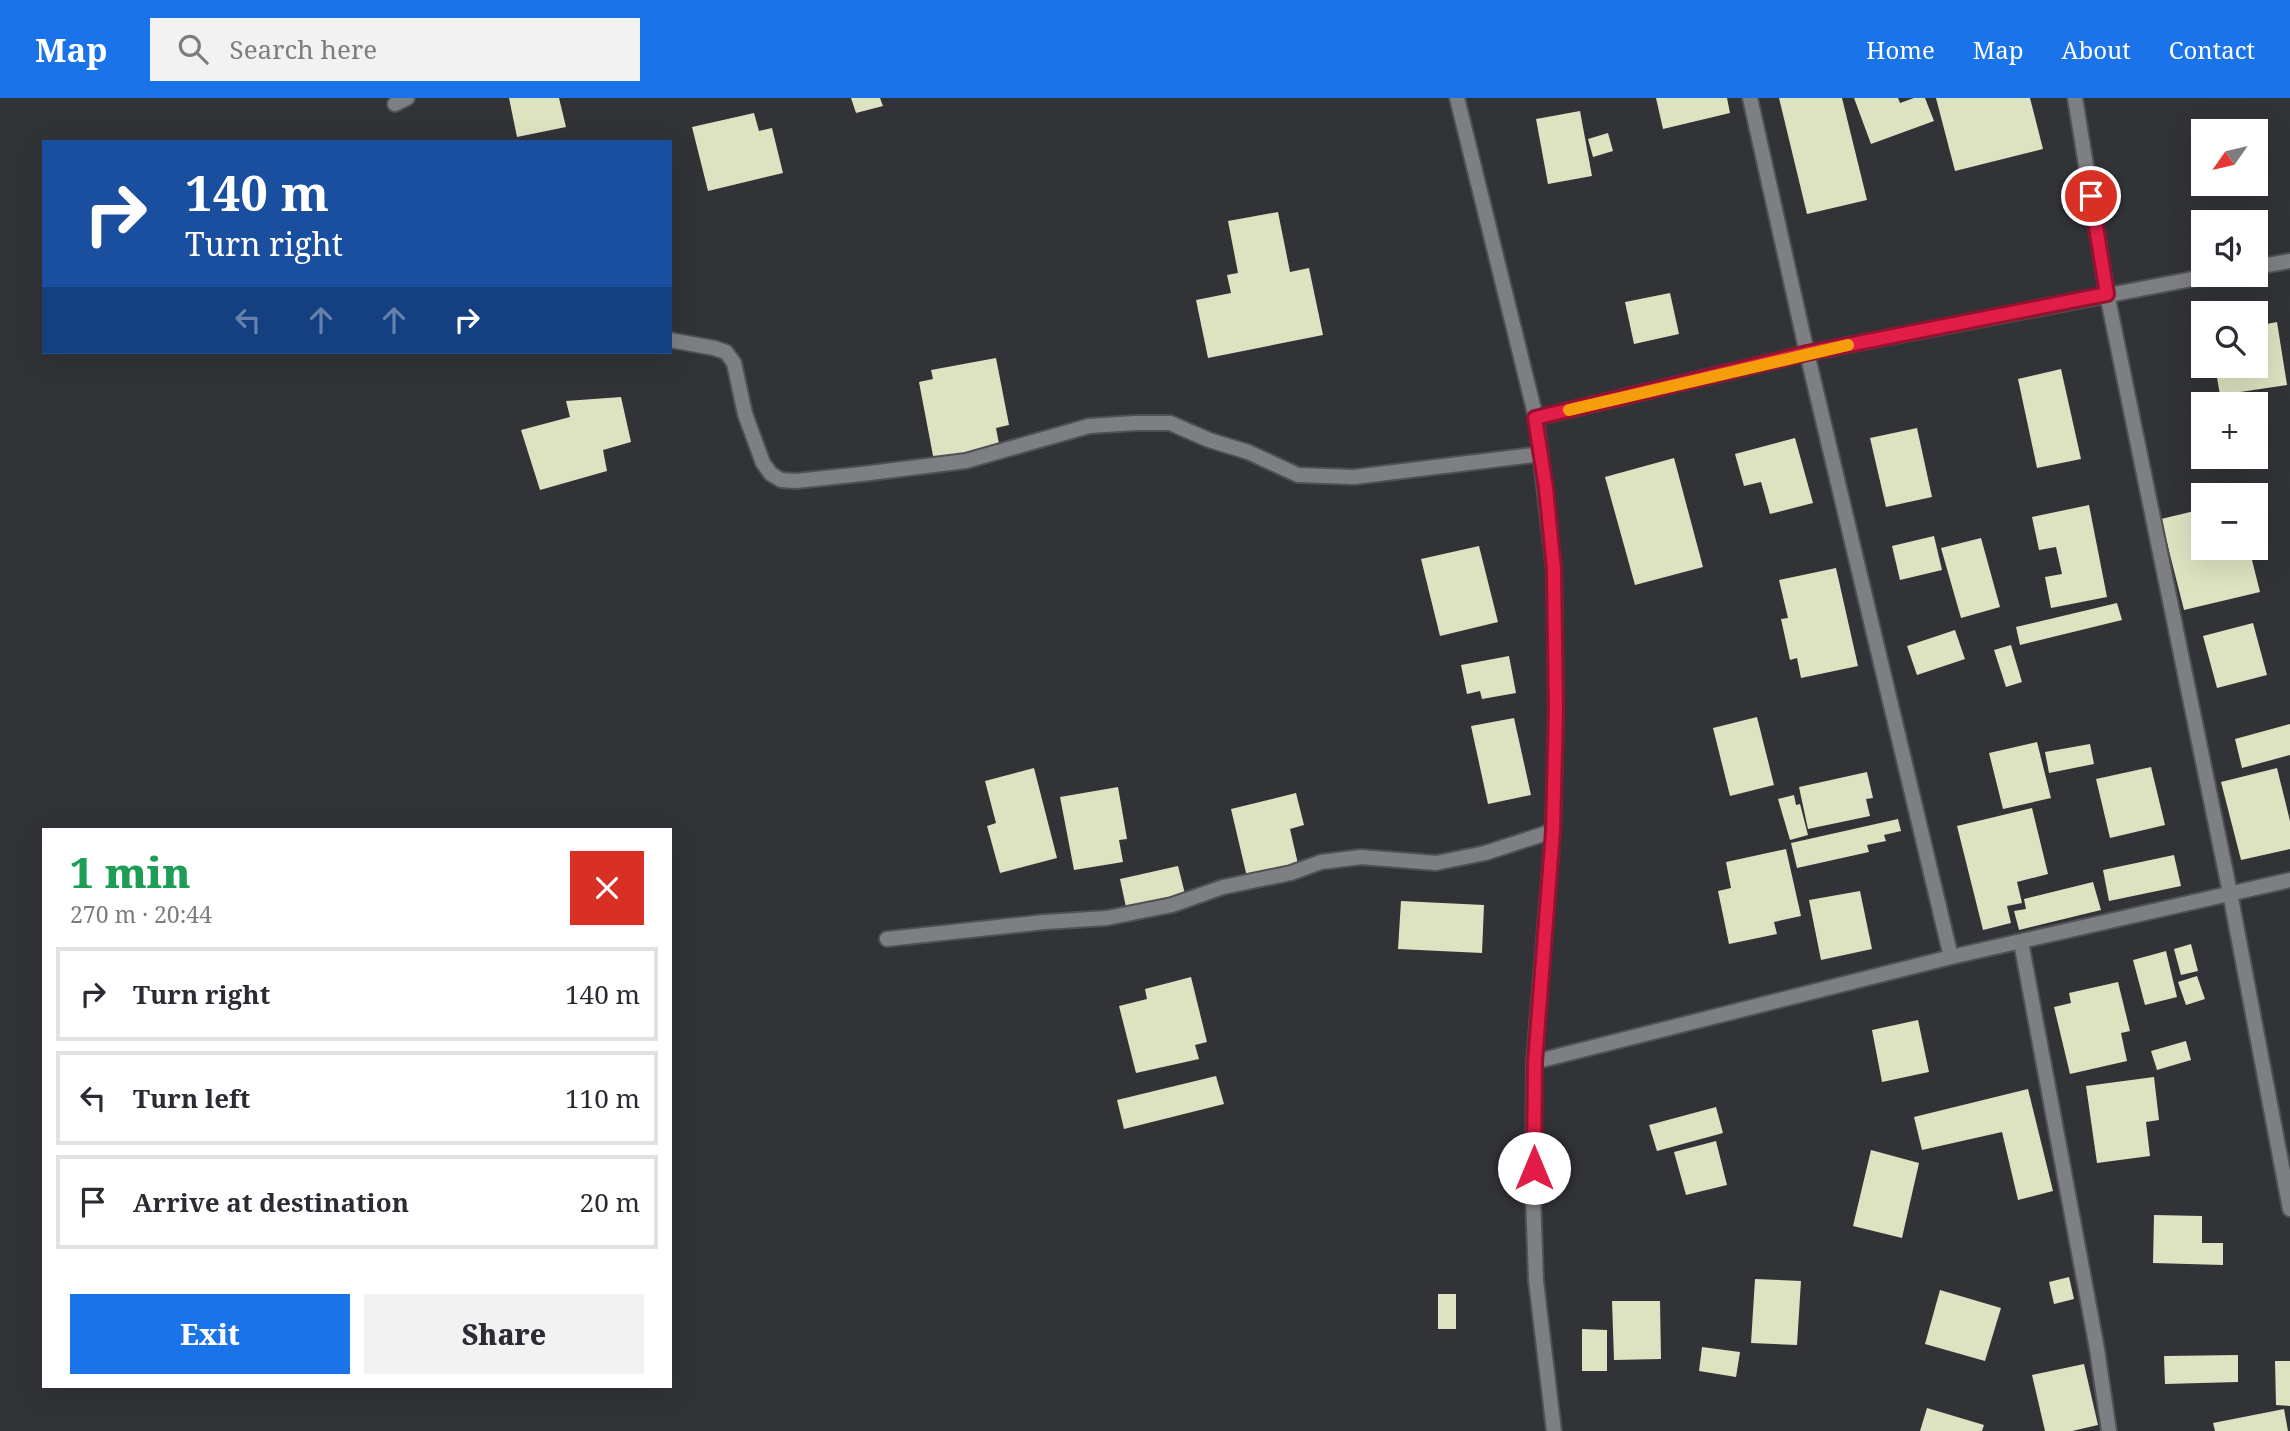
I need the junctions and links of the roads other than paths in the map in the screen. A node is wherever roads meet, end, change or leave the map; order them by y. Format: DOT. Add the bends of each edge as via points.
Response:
graph roads {
  1 [pos="1457,98"];
  2 [pos="1750,98"];
  3 [pos="2075,98"];
  4 [pos="2290,261"];
  5 [pos="2268,265"];
  6 [pos="2191,279"];
  7 [pos="2107,294"];
  8 [pos="672,340"];
  9 [pos="1807,353"];
  10 [pos="1535,418"];
  11 [pos="1541,454"];
  12 [pos="1553,831"];
  13 [pos="2290,880"];
  14 [pos="2230,893"];
  15 [pos="887,939"];
  16 [pos="2021,942"];
  17 [pos="1951,957"];
  18 [pos="1535,1062"];
  19 [pos="2290,1209"];
  20 [pos="1554,1431"];
  21 [pos="2109,1431"];
  1 -- 10 [label="street"];
  2 -- 9 [label="street"];
  3 -- 7 [label="street"];
  4 -- 5 [label="street"];
  6 -- 7 [label="street"];
  7 -- 9 [label="street"];
  7 -- 14 [label="street"];
  8 -- 11 [label="street" via="726,352 734,363 745,414 763,463 782,480 966,461 1089,426 1136,423 1170,424 1298,475 1354,477"];
  9 -- 10 [label="street"];
  9 -- 17 [label="street"];
  10 -- 11 [label="street"];
  11 -- 12 [label="street" via="1554,569"];
  12 -- 15 [label="street" via="1436,863 1361,857 1321,862 1172,905 1107,918"];
  12 -- 18 [label="street"];
  13 -- 14 [label="street"];
  14 -- 16 [label="street"];
  14 -- 19 [label="street"];
  16 -- 17 [label="street"];
  16 -- 21 [label="street"];
  17 -- 18 [label="street"];
  18 -- 20 [label="street" via="1536,1281"];
}
